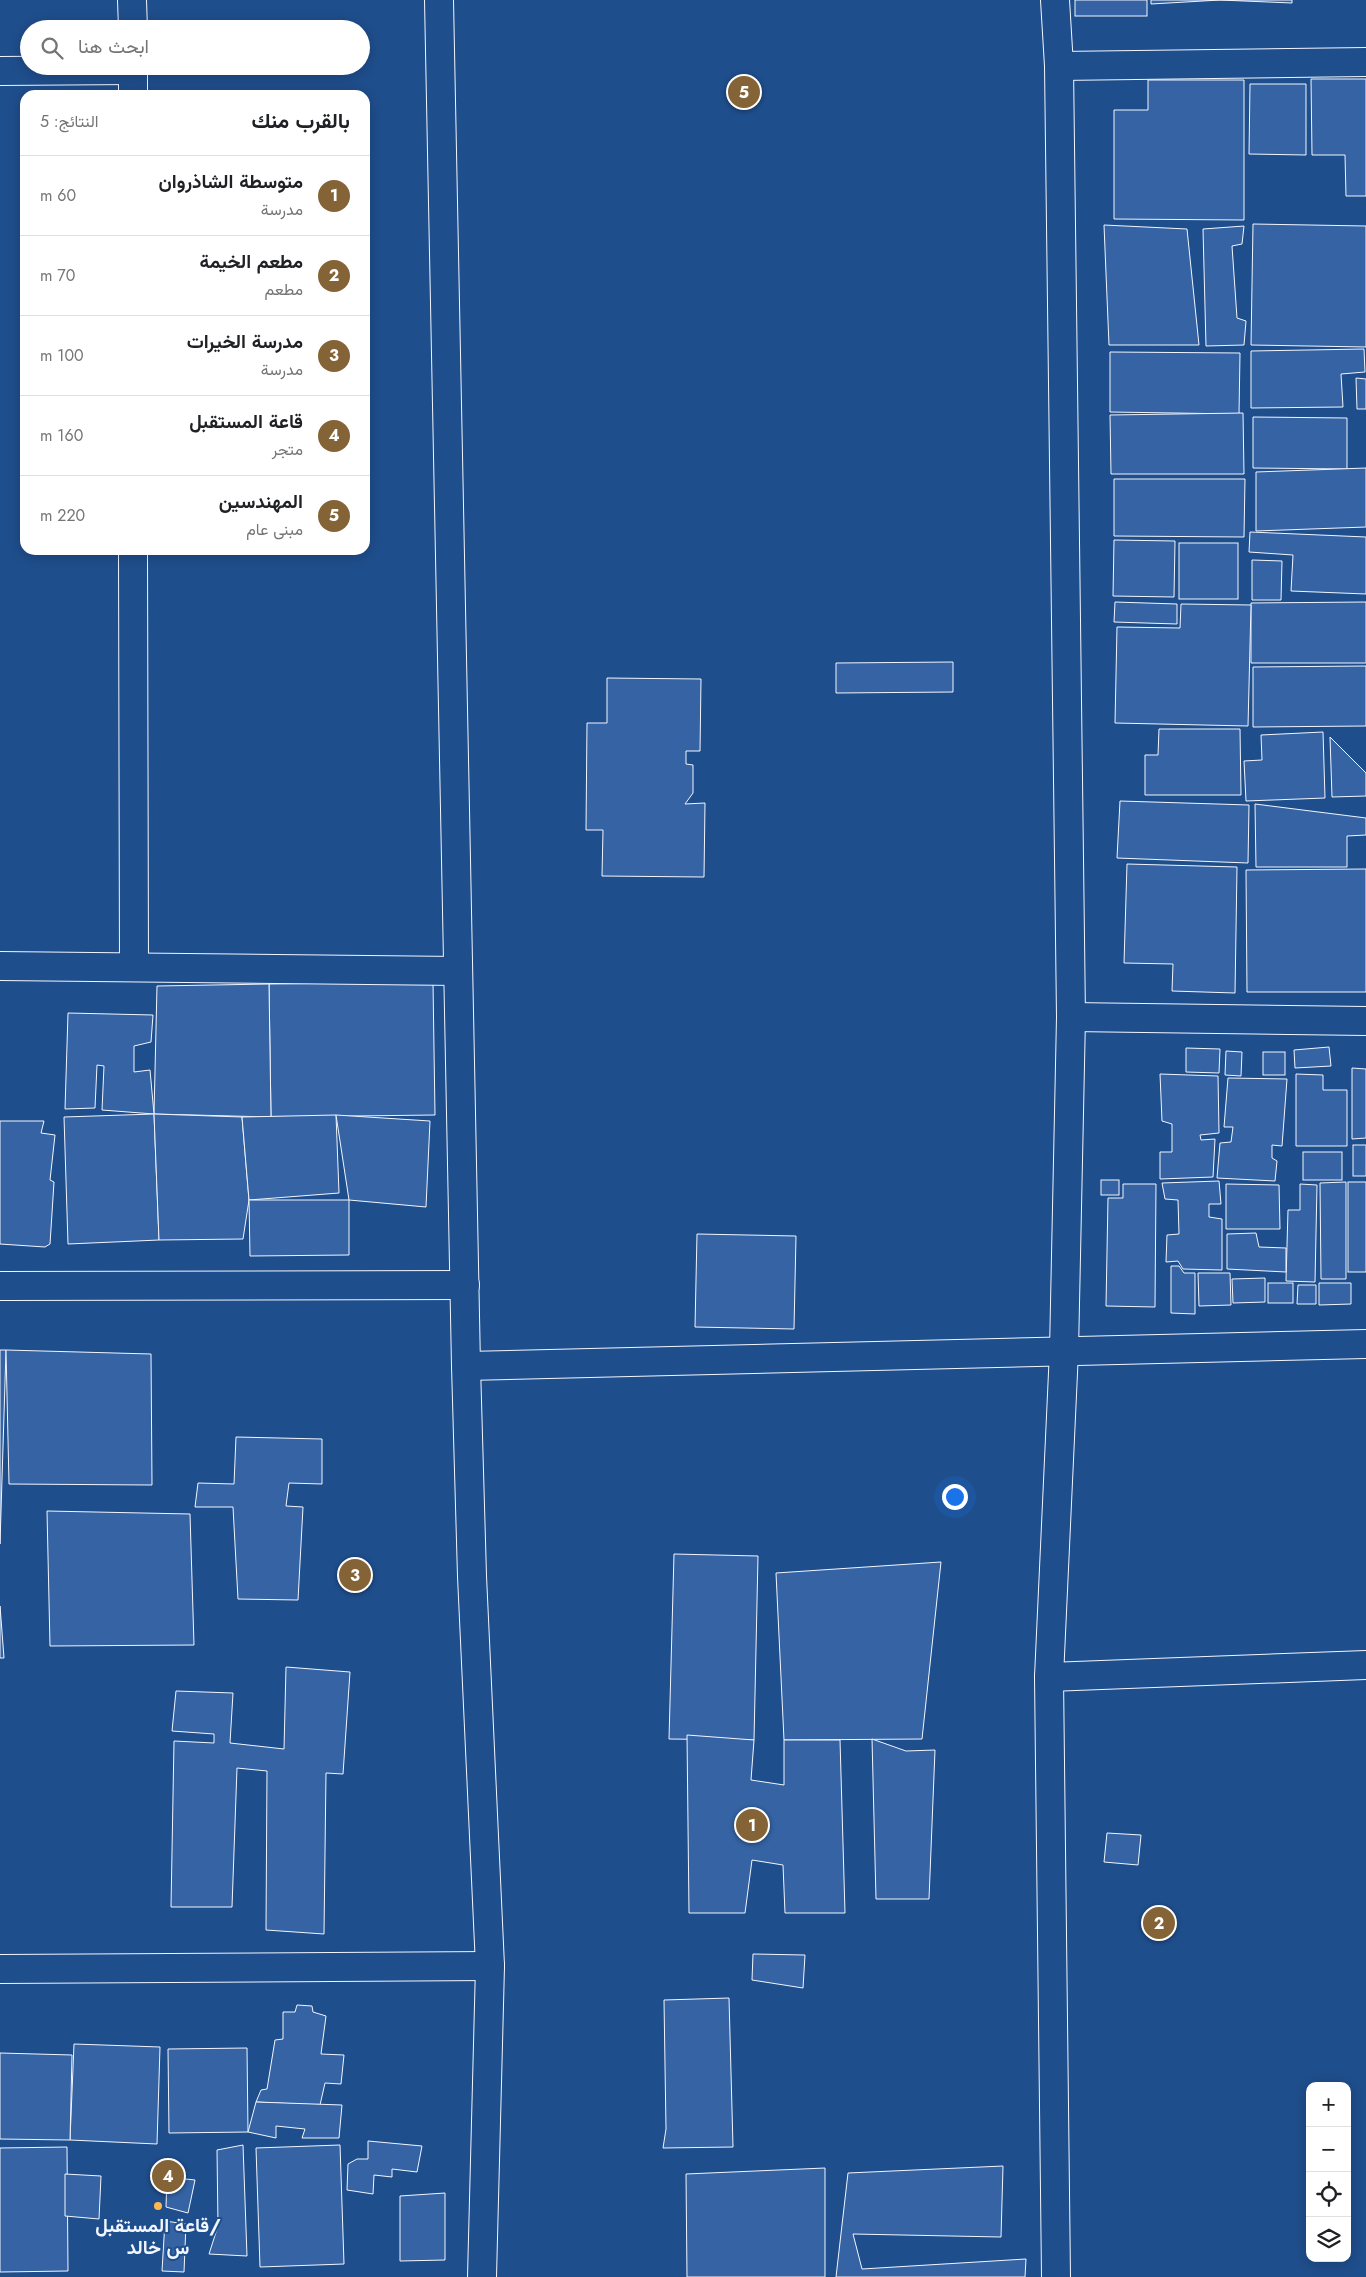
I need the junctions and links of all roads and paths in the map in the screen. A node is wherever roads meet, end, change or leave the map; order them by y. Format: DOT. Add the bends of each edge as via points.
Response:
graph roads {
  1 [pos="132,0"];
  2 [pos="439,0"];
  3 [pos="1055,0"];
  4 [pos="132,20"];
  5 [pos="1366,62"];
  6 [pos="1059,66"];
  7 [pos="0,71"];
  8 [pos="20,72"];
  9 [pos="89,75"];
  10 [pos="133,77"];
  11 [pos="133,555"];
  12 [pos="0,966"];
  13 [pos="134,966"];
  14 [pos="458,971"];
  15 [pos="1071,1018"];
  16 [pos="1366,1021"];
  17 [pos="0,1286"];
  18 [pos="465,1286"];
  19 [pos="1366,1344"];
  20 [pos="1064,1350"];
  21 [pos="466,1366"];
  22 [pos="1366,1665"];
  23 [pos="1049,1677"];
  24 [pos="490,1966"];
  25 [pos="0,1969"];
  26 [pos="482,2277"];
  27 [pos="1056,2277"];
  1 -- 4 [label="street"];
  2 -- 14 [label="street"];
  3 -- 6 [label="street"];
  5 -- 6 [label="street"];
  6 -- 15 [label="street"];
  7 -- 8 [label="street"];
  9 -- 10 [label="street"];
  11 -- 13 [label="street"];
  12 -- 13 [label="street"];
  13 -- 14 [label="street"];
  14 -- 18 [label="street"];
  15 -- 16 [label="street"];
  15 -- 20 [label="street"];
  17 -- 18 [label="street"];
  18 -- 21 [label="street"];
  19 -- 20 [label="street"];
  20 -- 21 [label="street"];
  20 -- 23 [label="street"];
  21 -- 24 [label="street"];
  22 -- 23 [label="street"];
  23 -- 27 [label="street"];
  24 -- 25 [label="street"];
  24 -- 26 [label="street"];
}
